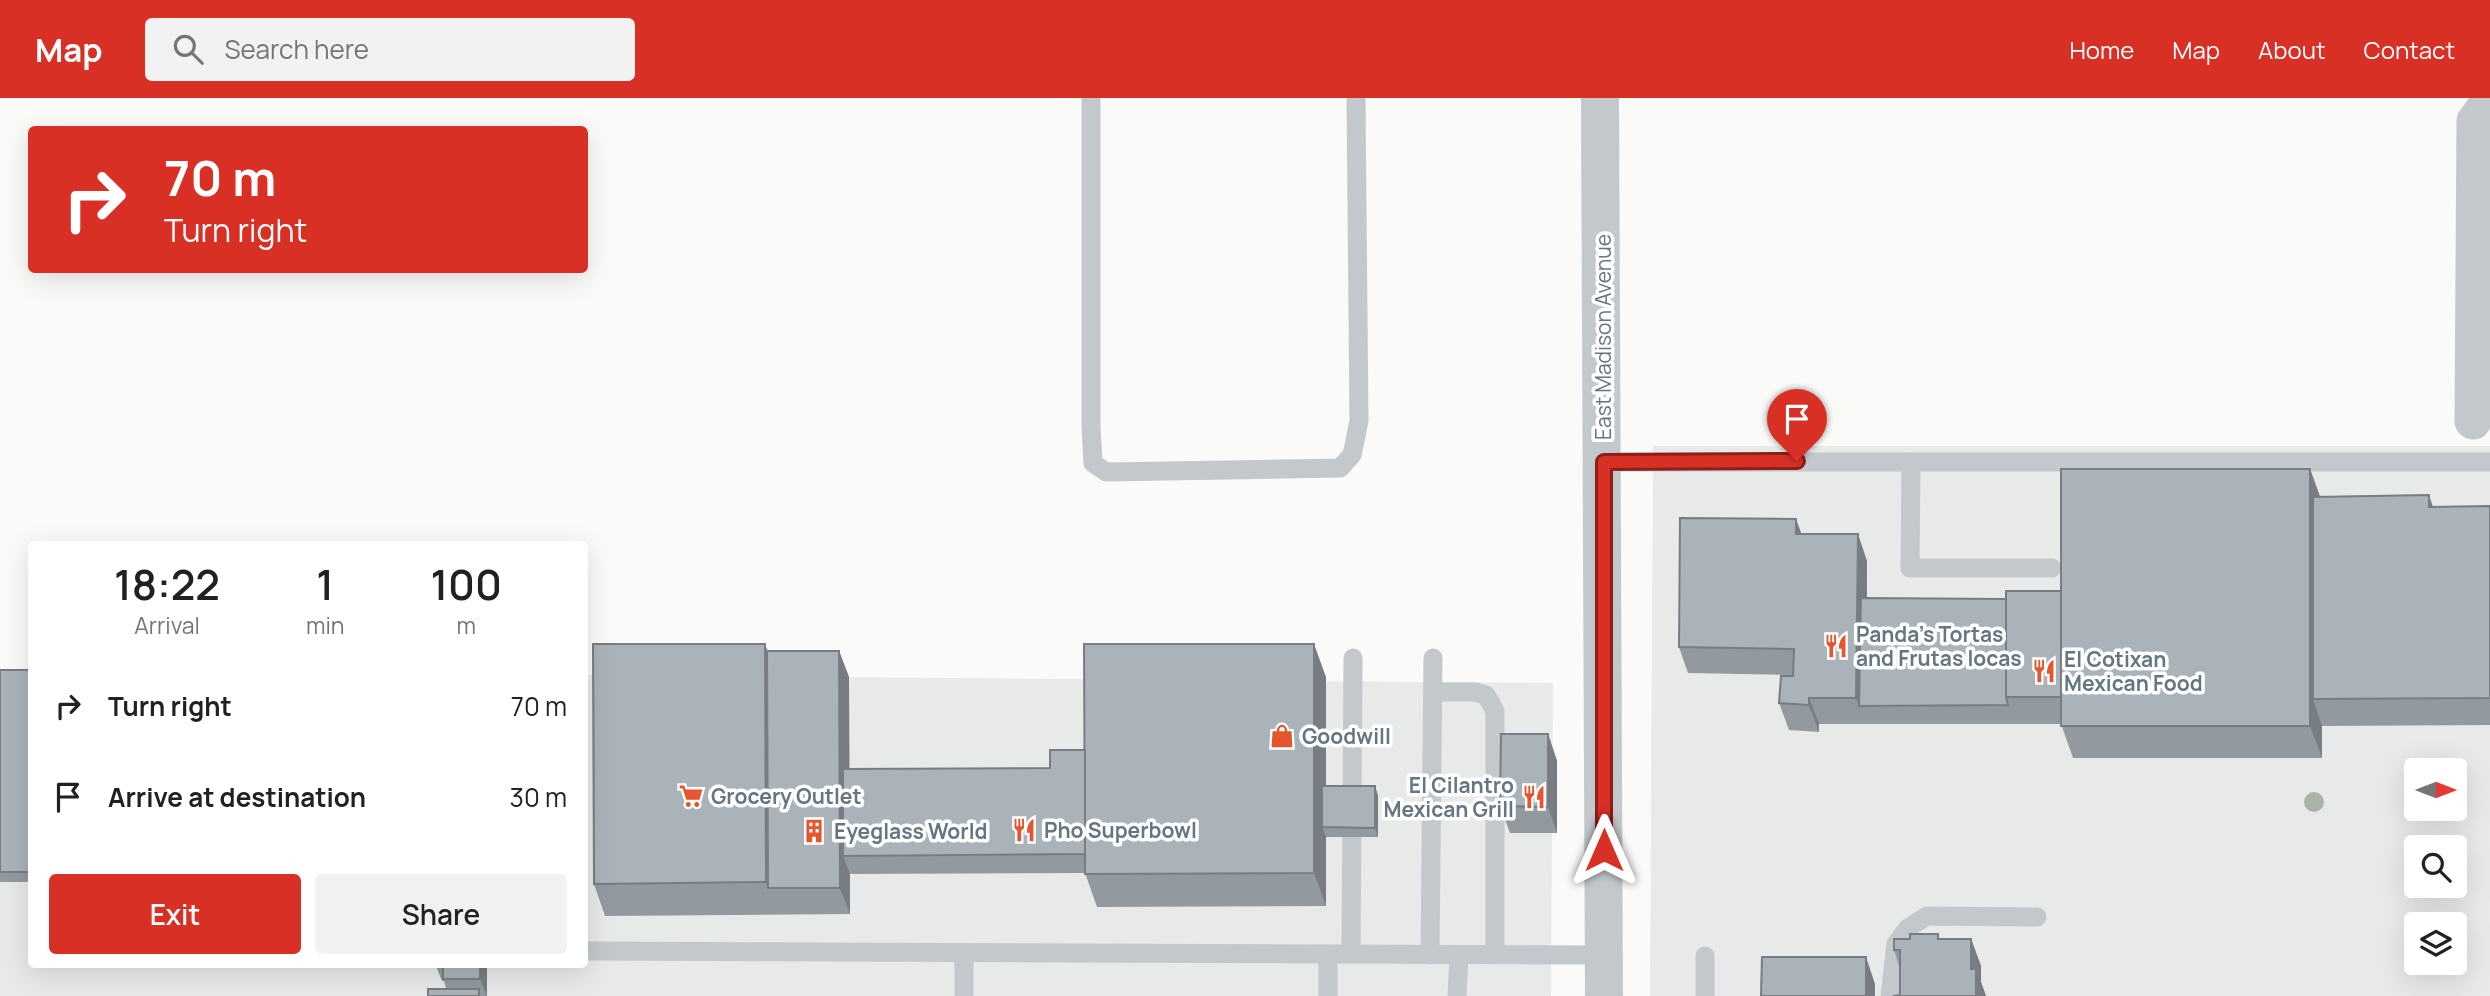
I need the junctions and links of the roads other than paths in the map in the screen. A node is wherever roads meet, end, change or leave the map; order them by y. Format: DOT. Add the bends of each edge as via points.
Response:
graph roads {
  1 [pos="1091,98"];
  2 [pos="1356,98"];
  3 [pos="1600,98"];
  4 [pos="2490,101"];
  5 [pos="2473,421"];
  6 [pos="1604,462"];
  7 [pos="1911,462"];
  8 [pos="2490,462"];
  9 [pos="2052,568"];
  10 [pos="1353,658"];
  11 [pos="1433,658"];
  12 [pos="1433,692"];
  13 [pos="2037,917"];
  14 [pos="588,951"];
  15 [pos="964,953"];
  16 [pos="1328,954"];
  17 [pos="1351,954"];
  18 [pos="1430,955"];
  19 [pos="1459,955"];
  20 [pos="1495,955"];
  21 [pos="1604,955"];
  22 [pos="1705,956"];
  23 [pos="964,996"];
  24 [pos="1328,996"];
  25 [pos="1457,996"];
  26 [pos="1604,996"];
  27 [pos="1705,996"];
  28 [pos="1890,996"];
  1 -- 2 [label="lane" via="1091,427 1093,463 1106,472 1340,468 1352,455 1359,421"];
  3 -- 6 [label="street, East Madison Avenue"];
  4 -- 5 [label="street" via="2475,121"];
  6 -- 7 [label="lane"];
  6 -- 21 [label="street, East Madison Avenue"];
  7 -- 8 [label="lane"];
  7 -- 9 [label="lane" via="1910,568"];
  10 -- 17 [label="lane"];
  11 -- 12 [label="lane"];
  12 -- 18 [label="lane"];
  12 -- 20 [label="lane" via="1486,695 1495,711"];
  13 -- 28 [label="lane" via="1927,916 1908,928 1896,944"];
  14 -- 15 [label="lane"];
  15 -- 16 [label="lane"];
  15 -- 23 [label="lane"];
  16 -- 17 [label="lane"];
  16 -- 24 [label="lane"];
  17 -- 18 [label="lane"];
  18 -- 19 [label="lane"];
  19 -- 20 [label="lane"];
  19 -- 25 [label="lane"];
  20 -- 21 [label="lane"];
  21 -- 26 [label="street, East Madison Avenue"];
  22 -- 27 [label="lane"];
}
